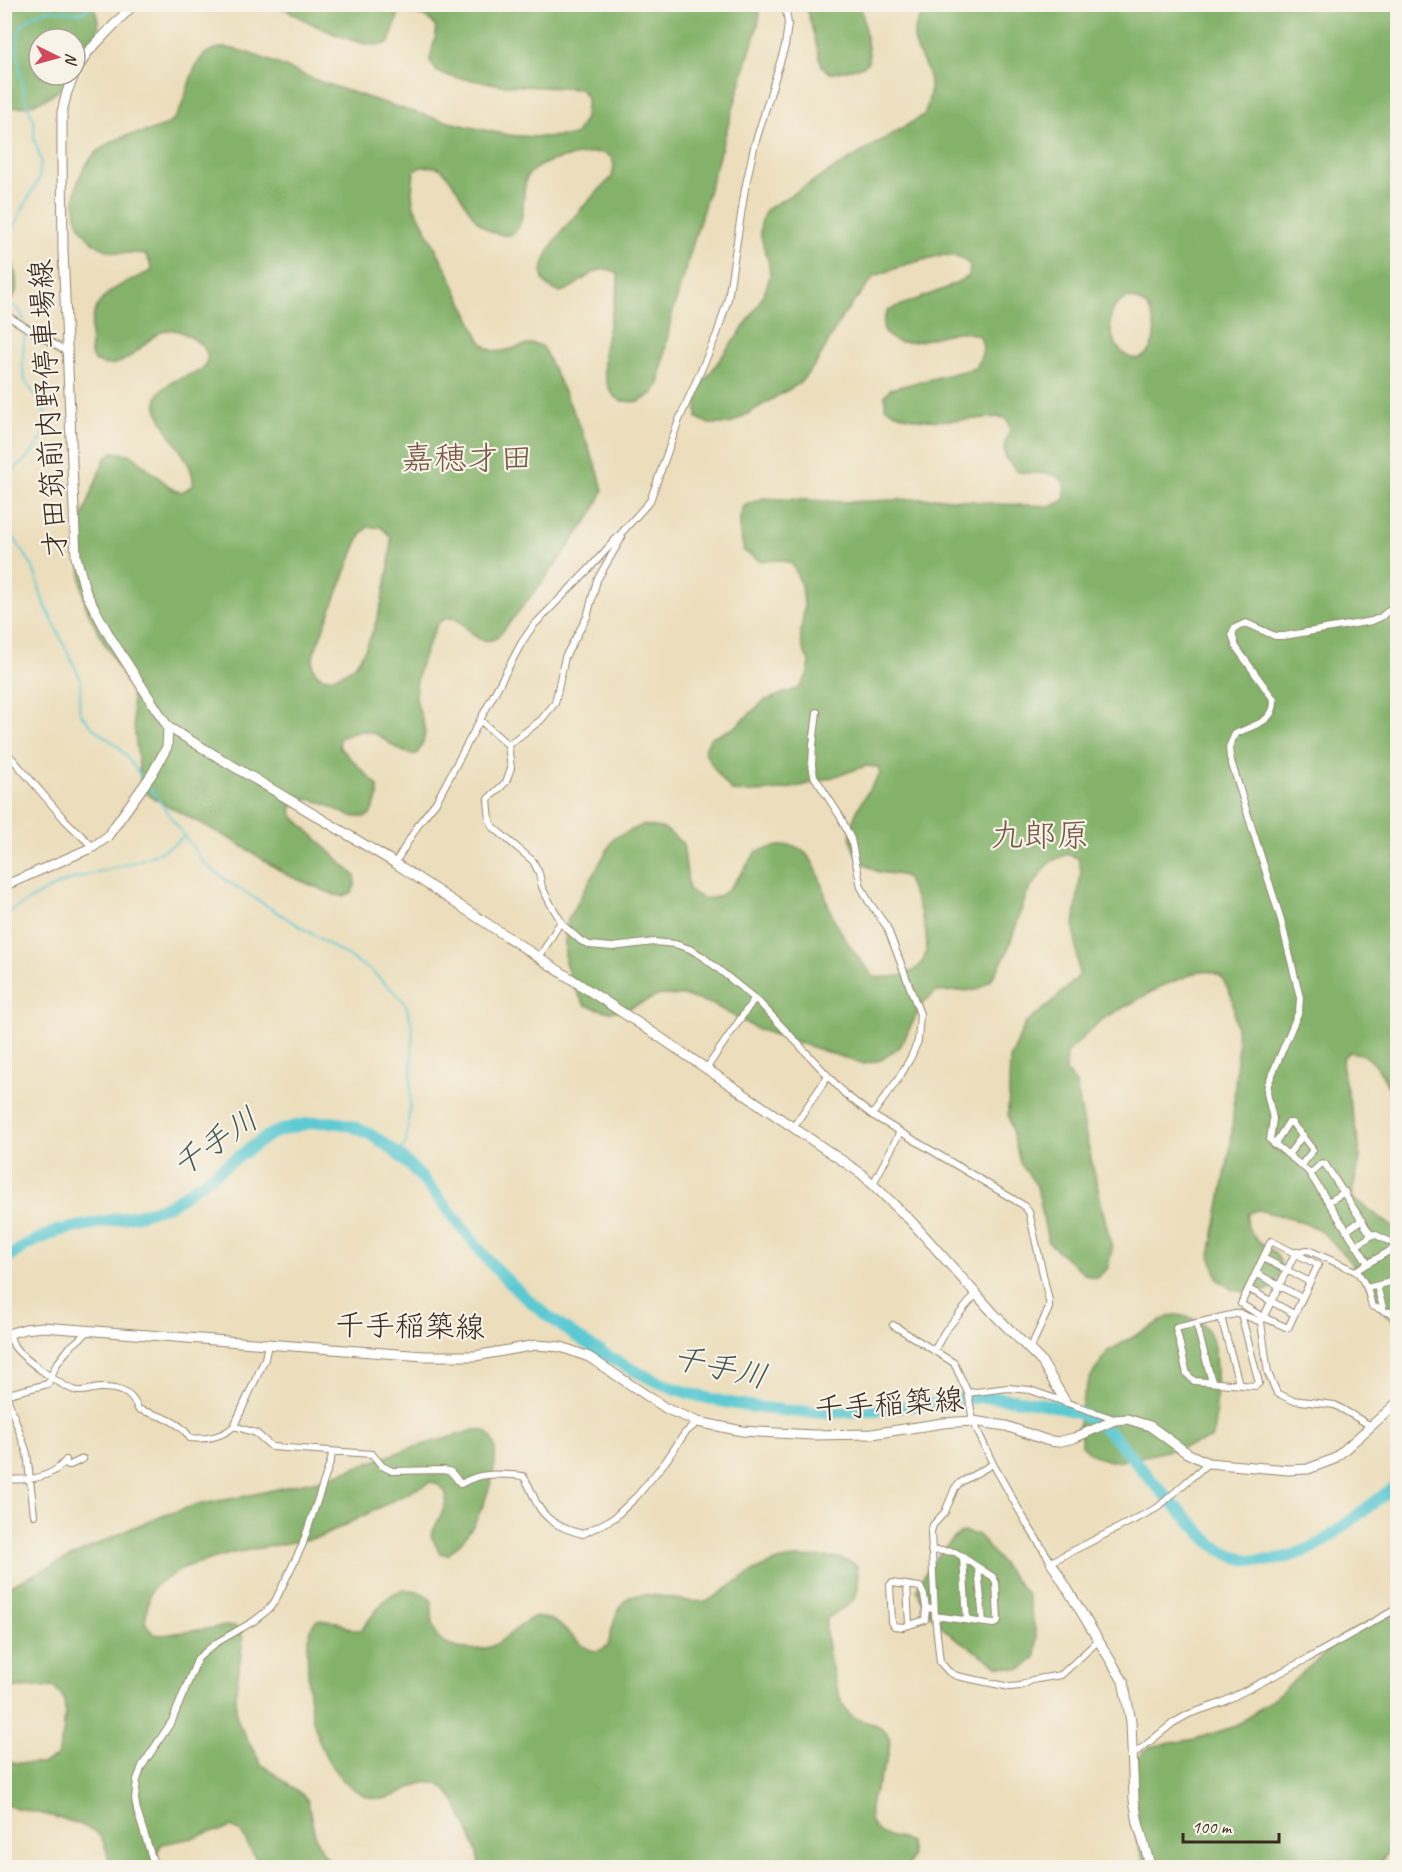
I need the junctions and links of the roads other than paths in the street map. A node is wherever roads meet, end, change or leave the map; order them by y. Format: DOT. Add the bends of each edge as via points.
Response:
graph roads {
  1 [pos="134,4"];
  2 [pos="785,4"];
  3 [pos="87,54"];
  4 [pos="69,87"];
  5 [pos="4,314"];
  6 [pos="67,352"];
  7 [pos="629,526"];
  8 [pos="1398,602"];
  9 [pos="817,712"];
  10 [pos="481,721"];
  11 [pos="168,727"];
  12 [pos="508,746"];
  13 [pos="4,749"];
  14 [pos="93,847"];
  15 [pos="395,863"];
  16 [pos="4,886"];
  17 [pos="561,921"];
  18 [pos="539,958"];
  19 [pos="754,999"];
  20 [pos="706,1069"];
  21 [pos="828,1076"];
  22 [pos="872,1115"];
  23 [pos="794,1126"];
  24 [pos="900,1132"];
  25 [pos="1303,1135"];
  26 [pos="1274,1145"];
  27 [pos="1288,1155"];
  28 [pos="1301,1165"];
  29 [pos="1310,1174"];
  30 [pos="873,1184"];
  31 [pos="1345,1192"];
  32 [pos="1328,1202"];
  33 [pos="1362,1220"];
  34 [pos="1346,1231"];
  35 [pos="1371,1235"];
  36 [pos="1356,1246"];
  37 [pos="1397,1246"];
  38 [pos="1296,1252"];
  39 [pos="1263,1258"];
  40 [pos="1368,1263"];
  41 [pos="1286,1270"];
  42 [pos="1355,1271"];
  43 [pos="1256,1273"];
  44 [pos="1396,1281"];
  45 [pos="1310,1282"];
  46 [pos="1279,1286"];
  47 [pos="1377,1286"];
  48 [pos="1367,1288"];
  49 [pos="1248,1289"];
  50 [pos="976,1294"];
  51 [pos="1398,1294"];
  52 [pos="1302,1298"];
  53 [pos="1271,1301"];
  54 [pos="1384,1311"];
  55 [pos="1395,1312"];
  56 [pos="1241,1314"];
  57 [pos="1294,1314"];
  58 [pos="1221,1317"];
  59 [pos="1262,1320"];
  60 [pos="1196,1323"];
  61 [pos="893,1325"];
  62 [pos="1398,1328"];
  63 [pos="89,1331"];
  64 [pos="7,1334"];
  65 [pos="268,1344"];
  66 [pos="1030,1349"];
  67 [pos="934,1350"];
  68 [pos="52,1378"];
  69 [pos="1212,1382"];
  70 [pos="1239,1384"];
  71 [pos="5,1394"];
  72 [pos="968,1394"];
  73 [pos="1065,1401"];
  74 [pos="1398,1402"];
  75 [pos="973,1419"];
  76 [pos="1111,1421"];
  77 [pos="698,1422"];
  78 [pos="234,1426"];
  79 [pos="1371,1426"];
  80 [pos="332,1452"];
  81 [pos="83,1458"];
  82 [pos="1208,1463"];
  83 [pos="993,1464"];
  84 [pos="4,1479"];
  85 [pos="30,1479"];
  86 [pos="34,1515"];
  87 [pos="931,1550"];
  88 [pos="963,1557"];
  89 [pos="1051,1562"];
  90 [pos="978,1568"];
  91 [pos="907,1585"];
  92 [pos="926,1608"];
  93 [pos="1398,1608"];
  94 [pos="935,1612"];
  95 [pos="967,1620"];
  96 [pos="983,1622"];
  97 [pos="909,1625"];
  98 [pos="1099,1640"];
  99 [pos="1133,1755"];
  100 [pos="162,1868"];
  101 [pos="1151,1868"];
  1 -- 3 [label="main road, 才田筑前内野停車場線"];
  2 -- 7 [label="street" via="785,46 754,147 728,299 650,501"];
  4 -- 6 [label="main road, 才田筑前内野停車場線" via="62,112"];
  5 -- 6 [label="street"];
  6 -- 11 [label="main road, 才田筑前内野停車場線" via="75,548 86,593"];
  7 -- 10 [label="street" via="533,626"];
  7 -- 12 [label="street" via="597,580 587,617 565,657 555,703 541,720"];
  8 -- 26 [label="street" via="1372,621 1284,636 1246,623 1232,634 1236,647 1274,700 1268,719 1235,734 1229,747 1300,998 1299,1011 1268,1084 1273,1119 1270,1140"];
  9 -- 22 [label="street" via="814,776 851,839 861,887 887,927 920,1014 918,1041 911,1057"];
  10 -- 12 [label="street"];
  10 -- 15 [label="street" via="436,802"];
  11 -- 14 [label="main road" via="167,747 152,774 107,837"];
  11 -- 15 [label="main road"];
  12 -- 17 [label="street" via="510,775 488,799 490,821 533,861"];
  13 -- 14 [label="street"];
  14 -- 16 [label="main road"];
  15 -- 18 [label="main road"];
  17 -- 18 [label="street"];
  17 -- 19 [label="street" via="590,945 612,947 654,942 690,949"];
  18 -- 20 [label="main road"];
  19 -- 20 [label="street"];
  19 -- 21 [label="street"];
  20 -- 23 [label="main road"];
  21 -- 22 [label="street"];
  21 -- 23 [label="street"];
  22 -- 24 [label="street"];
  23 -- 30 [label="main road"];
  24 -- 30 [label="street"];
  24 -- 66 [label="street" via="1029,1212 1049,1301"];
  25 -- 26 [label="street" via="1288,1123"];
  25 -- 27 [label="street"];
  25 -- 28 [label="street" via="1313,1150"];
  26 -- 27 [label="street"];
  27 -- 28 [label="street"];
  28 -- 29 [label="street"];
  29 -- 31 [label="street" via="1325,1164"];
  29 -- 32 [label="street"];
  30 -- 50 [label="main road"];
  31 -- 32 [label="street"];
  31 -- 33 [label="street"];
  32 -- 34 [label="street"];
  33 -- 34 [label="street"];
  33 -- 35 [label="street"];
  34 -- 36 [label="street"];
  35 -- 36 [label="street"];
  35 -- 37 [label="street"];
  36 -- 40 [label="street"];
  37 -- 40 [label="street"];
  38 -- 39 [label="street" via="1271,1241"];
  38 -- 41 [label="street"];
  38 -- 42 [label="street" via="1308,1250"];
  38 -- 45 [label="street" via="1317,1265"];
  39 -- 41 [label="street"];
  39 -- 43 [label="street"];
  40 -- 42 [label="street"];
  41 -- 45 [label="street"];
  41 -- 46 [label="street"];
  42 -- 48 [label="street"];
  43 -- 46 [label="street"];
  43 -- 49 [label="street"];
  44 -- 47 [label="street"];
  44 -- 51 [label="street"];
  45 -- 52 [label="street"];
  46 -- 52 [label="street"];
  46 -- 53 [label="street"];
  47 -- 48 [label="street"];
  47 -- 54 [label="street"];
  48 -- 54 [label="street" via="1369,1303"];
  49 -- 53 [label="street"];
  49 -- 59 [label="street" via="1241,1304"];
  50 -- 66 [label="main road"];
  50 -- 67 [label="street"];
  52 -- 57 [label="street"];
  53 -- 57 [label="street"];
  53 -- 59 [label="street"];
  54 -- 55 [label="street"];
  55 -- 62 [label="street"];
  56 -- 58 [label="street"];
  56 -- 59 [label="street"];
  56 -- 70 [label="street" via="1259,1383"];
  57 -- 59 [label="street" via="1288,1328"];
  58 -- 60 [label="street"];
  58 -- 70 [label="street"];
  59 -- 79 [label="street" via="1268,1373 1277,1393 1292,1400 1335,1405"];
  60 -- 69 [label="street"];
  60 -- 69 [label="street" via="1176,1328 1187,1374 1194,1382"];
  61 -- 67 [label="street"];
  63 -- 64 [label="main road, 千手稲築線" via="43,1327"];
  63 -- 65 [label="main road, 千手稲築線"];
  63 -- 68 [label="street" via="70,1347 56,1365"];
  64 -- 68 [label="street" via="21,1354"];
  65 -- 77 [label="main road, 千手稲築線" via="424,1356 475,1356 536,1345 561,1347 589,1357 668,1409"];
  65 -- 78 [label="street"];
  66 -- 73 [label="main road"];
  67 -- 72 [label="street" via="954,1363"];
  68 -- 71 [label="street" via="48,1384"];
  68 -- 78 [label="street" via="79,1392 100,1388 128,1393 138,1409 177,1423 190,1438 219,1436"];
  69 -- 70 [label="street"];
  71 -- 85 [label="street" via="24,1440"];
  72 -- 73 [label="street" via="1018,1388"];
  72 -- 75 [label="street"];
  73 -- 76 [label="street"];
  74 -- 79 [label="main road"];
  75 -- 76 [label="main road, 千手稲築線" via="1057,1442"];
  75 -- 77 [label="main road, 千手稲築線" via="872,1434 813,1435 742,1431"];
  75 -- 83 [label="street"];
  76 -- 82 [label="main road" via="1139,1421"];
  77 -- 80 [label="street" via="685,1433 638,1496 614,1518 583,1534 555,1525 537,1505 523,1476 472,1477 460,1484 451,1472 444,1470 392,1471 372,1454"];
  78 -- 80 [label="street" via="256,1433 272,1447"];
  79 -- 82 [label="main road" via="1334,1459 1308,1468"];
  80 -- 100 [label="street" via="302,1546 275,1601 254,1621 198,1658 172,1721 142,1766 137,1780 137,1811 153,1861"];
  81 -- 85 [label="street" via="70,1465 64,1462 52,1473"];
  82 -- 89 [label="street" via="1162,1505"];
  83 -- 87 [label="street" via="955,1488 945,1512 933,1525"];
  83 -- 89 [label="street"];
  84 -- 85 [label="street"];
  85 -- 86 [label="street"];
  87 -- 88 [label="street" via="955,1552"];
  87 -- 94 [label="street"];
  88 -- 90 [label="street"];
  88 -- 95 [label="street"];
  89 -- 98 [label="main road"];
  90 -- 96 [label="street"];
  90 -- 96 [label="street" via="996,1582 997,1623"];
  91 -- 92 [label="street" via="922,1589"];
  91 -- 97 [label="street"];
  91 -- 97 [label="street" via="891,1585 892,1622 898,1627"];
  92 -- 94 [label="street"];
  92 -- 97 [label="street" via="925,1620"];
  93 -- 99 [label="street" via="1221,1703 1189,1714"];
  94 -- 95 [label="street"];
  94 -- 98 [label="street" via="943,1667 957,1676 1010,1687 1061,1675"];
  95 -- 96 [label="street"];
  98 -- 99 [label="main road" via="1123,1682"];
  99 -- 101 [label="main road" via="1134,1800"];
}
